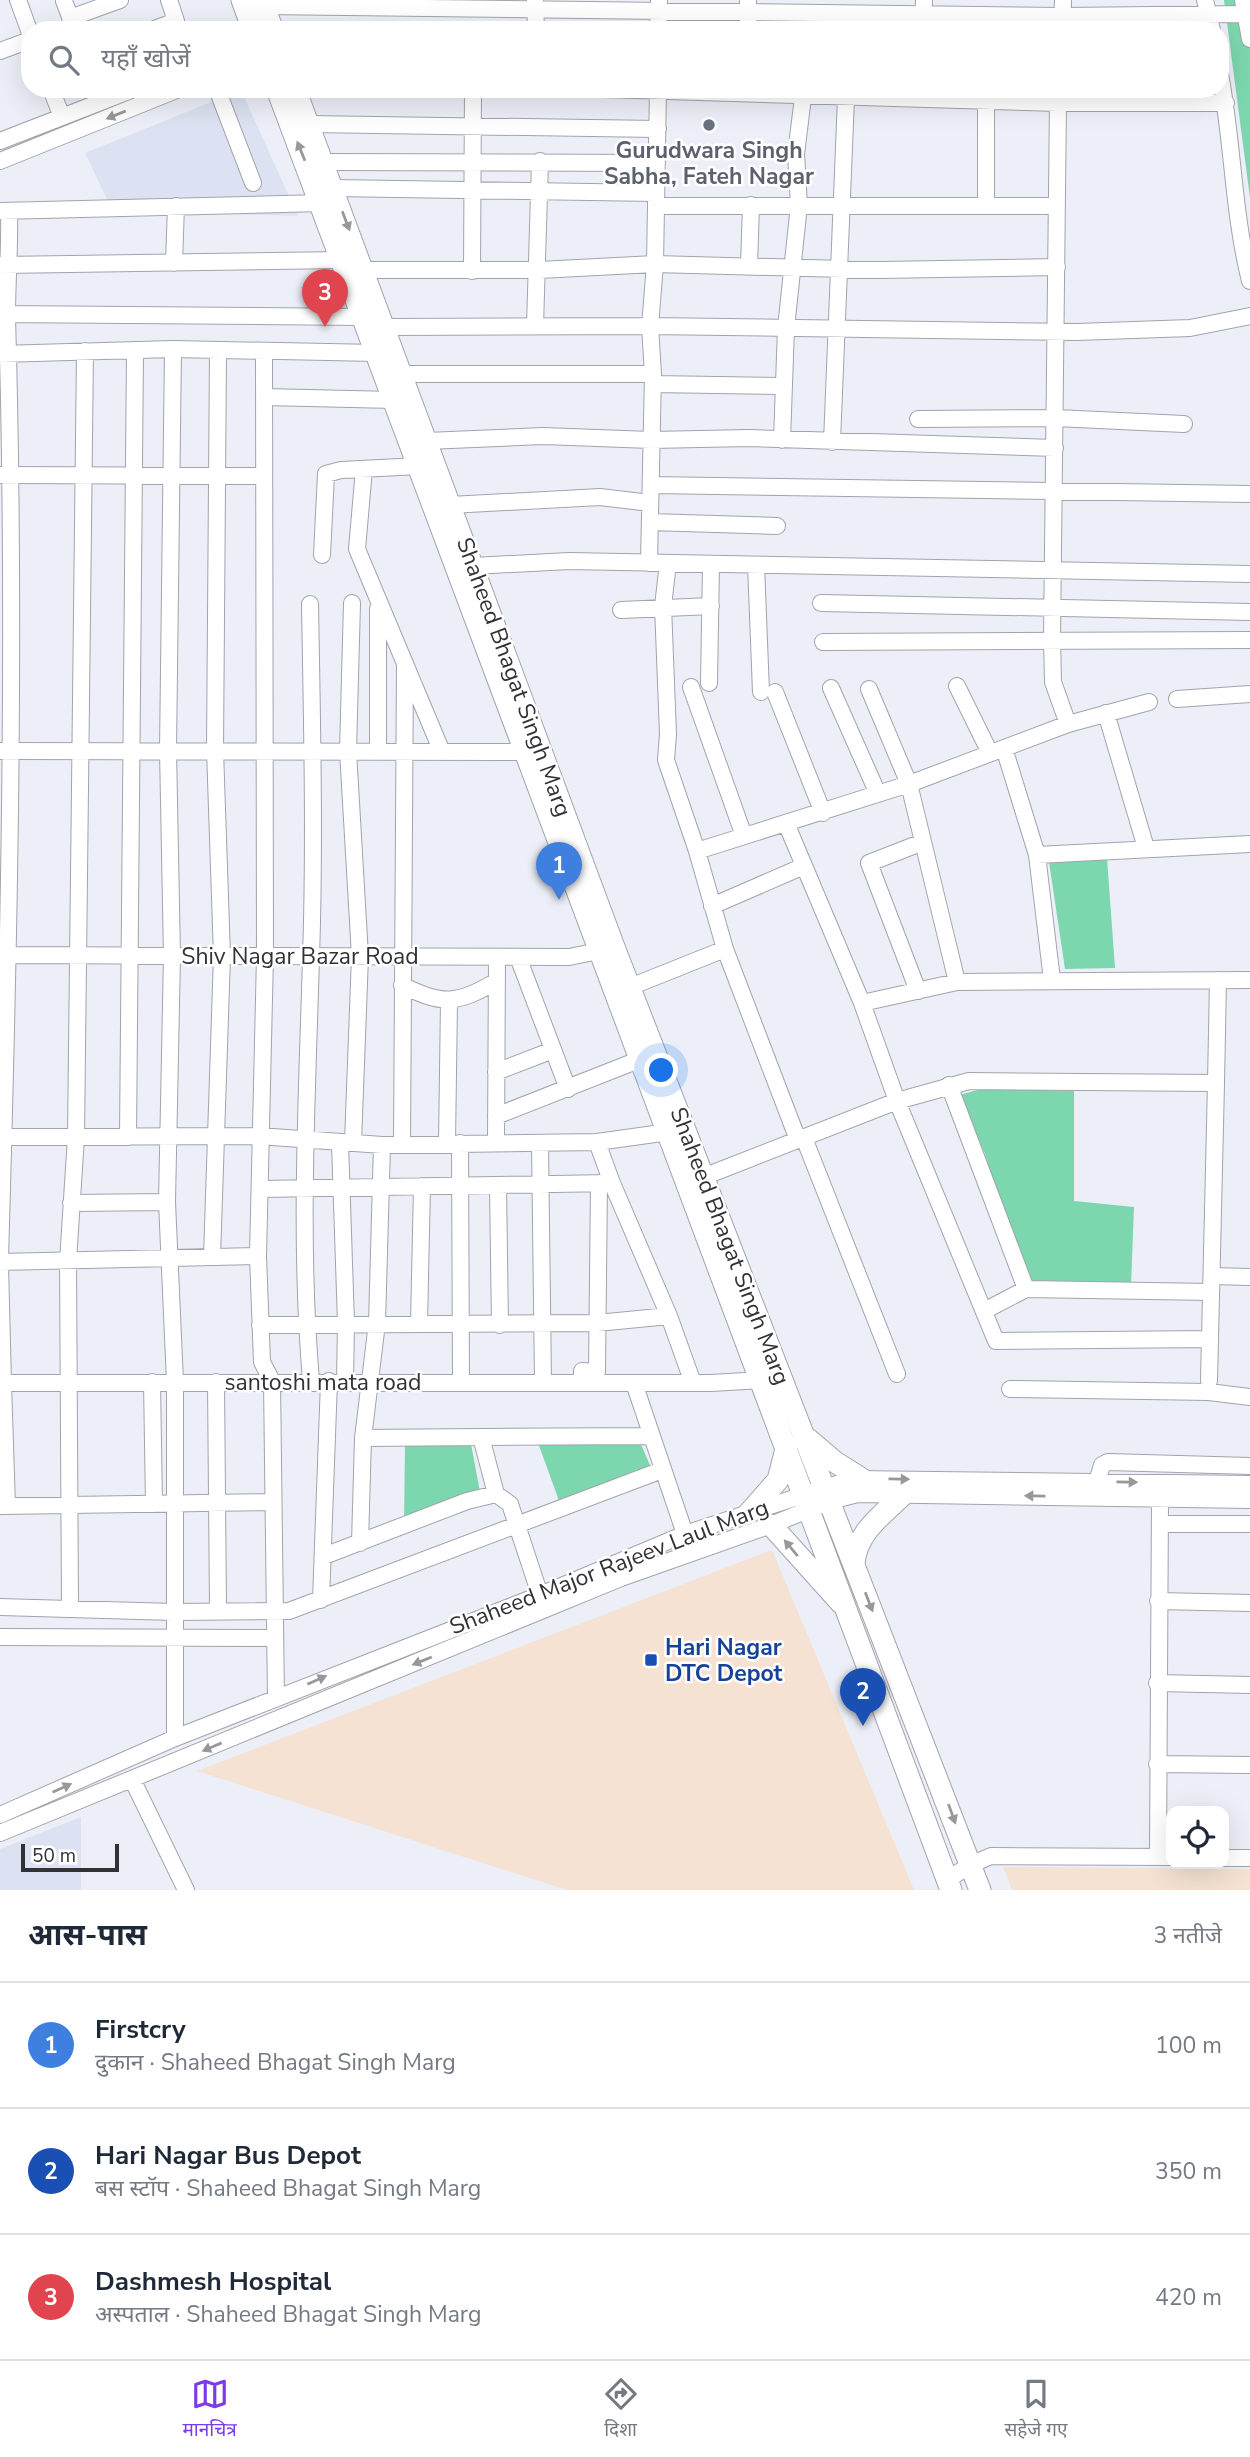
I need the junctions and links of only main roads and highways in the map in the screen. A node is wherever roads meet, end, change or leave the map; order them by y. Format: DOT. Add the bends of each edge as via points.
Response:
graph roads {
  1 [pos="242,0"];
  2 [pos="262,3"];
  3 [pos="250,21"];
  4 [pos="269,21"];
  5 [pos="281,98"];
  6 [pos="299,98"];
  7 [pos="327,195"];
  8 [pos="607,949"];
  9 [pos="796,1441"];
  10 [pos="862,1479"];
  11 [pos="903,1495"];
  12 [pos="818,1498"];
  13 [pos="749,1513"];
  14 [pos="771,1525"];
  15 [pos="854,1564"];
  16 [pos="845,1607"];
  17 [pos="949,1885"];
  18 [pos="980,1890"];
  1 -- 3 [label="main road"];
  2 -- 4 [label="main road"];
  7 -- 5 [label="main road, Shaheed Bhagat Singh Marg, one-way"];
  6 -- 7 [label="main road, Shaheed Bhagat Singh Marg" via="323,162"];
  7 -- 8 [label="main road, Shaheed Bhagat Singh Marg, one-way" via="364,270"];
  7 -- 8 [label="main road, Shaheed Bhagat Singh Marg" via="343,260 377,353 526,752"];
  8 -- 9 [label="main road, Shaheed Bhagat Singh Marg" via="630,987 703,1177"];
  8 -- 9 [label="main road, Shaheed Bhagat Singh Marg" via="641,1059 762,1380"];
  9 -- 10 [label="main road"];
  9 -- 12 [label="main road, Shaheed Bhagat Singh Marg"];
  9 -- 13 [label="main road" via="778,1480"];
  11 -- 15 [label="main road" via="863,1535"];
  12 -- 15 [label="main road, Shaheed Bhagat Singh Marg"];
  12 -- 16 [label="main road, Shaheed Bhagat Singh Marg"];
  16 -- 14 [label="main road, one-way"];
  15 -- 18 [label="main road, Shaheed Bhagat Singh Marg, one-way"];
  16 -- 17 [label="main road, Shaheed Bhagat Singh Marg"];
}
